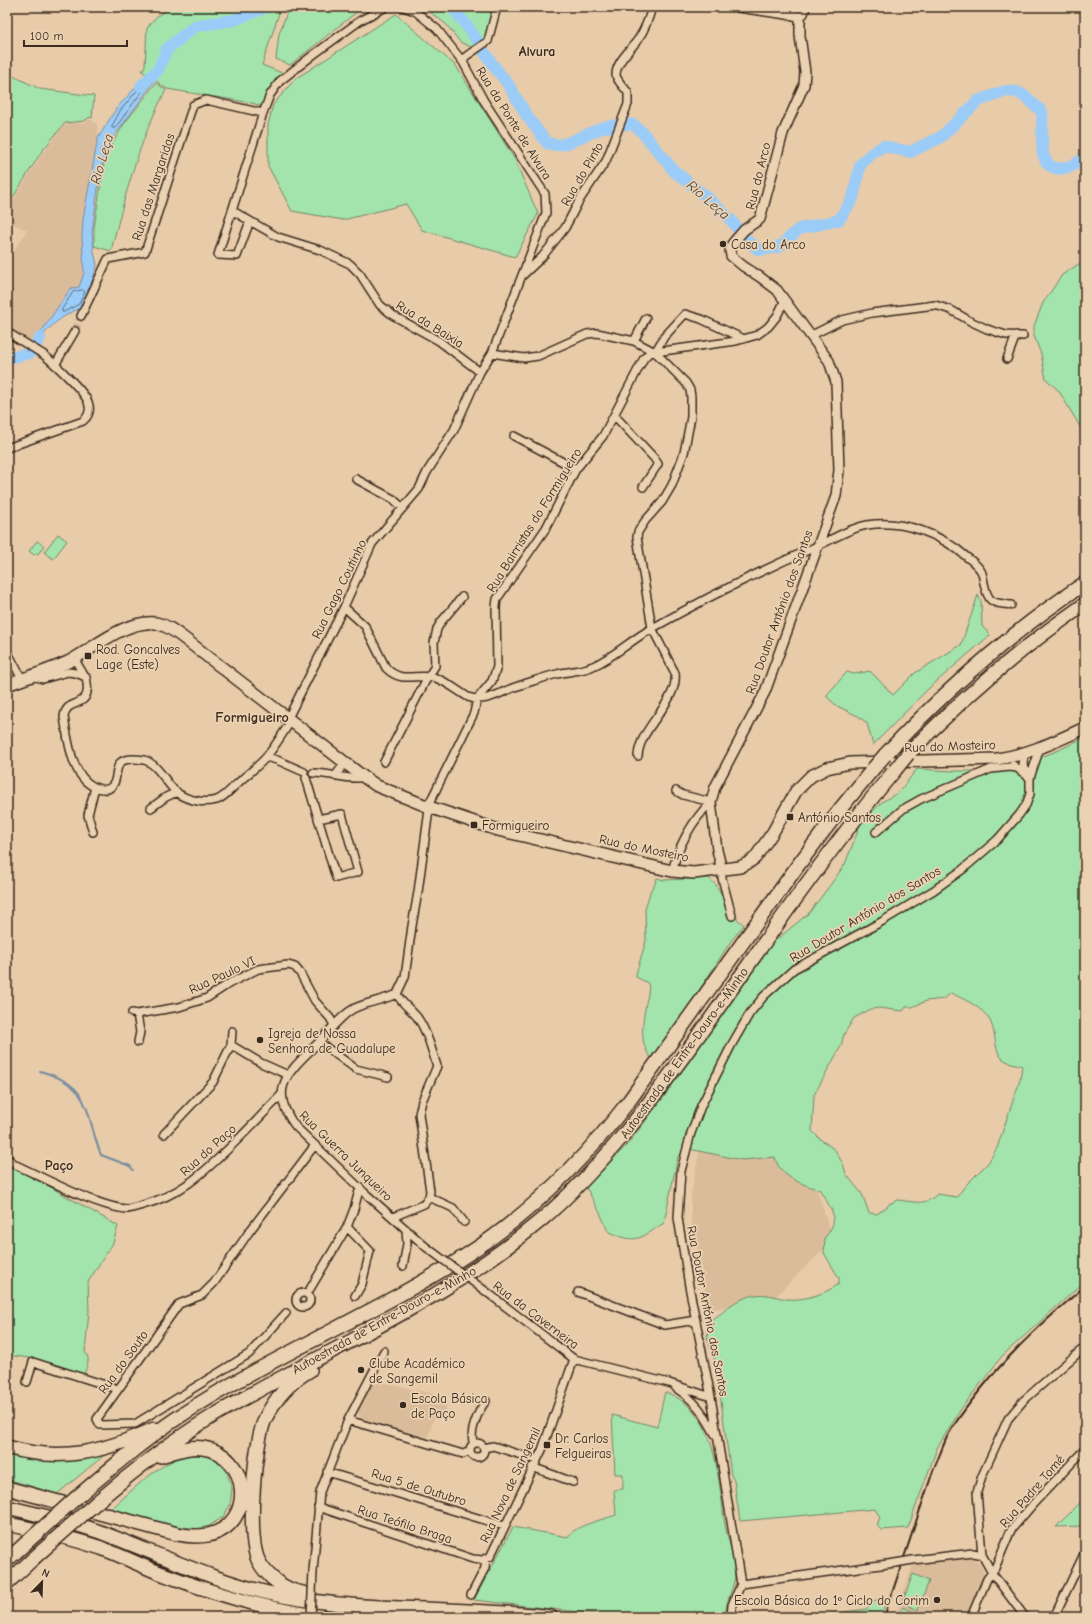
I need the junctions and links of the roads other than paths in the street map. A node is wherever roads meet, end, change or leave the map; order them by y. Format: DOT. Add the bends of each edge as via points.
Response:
graph roads {
  1 [pos="386,7"];
  2 [pos="403,7"];
  3 [pos="497,7"];
  4 [pos="652,7"];
  5 [pos="738,7"];
  6 [pos="806,7"];
  7 [pos="800,16"];
  8 [pos="463,62"];
  9 [pos="263,113"];
  10 [pos="232,211"];
  11 [pos="250,221"];
  12 [pos="520,279"];
  13 [pos="785,300"];
  14 [pos="82,316"];
  15 [pos="646,318"];
  16 [pos="75,331"];
  17 [pos="7,332"];
  18 [pos="812,335"];
  19 [pos="744,339"];
  20 [pos="634,341"];
  21 [pos="655,352"];
  22 [pos="492,353"];
  23 [pos="1007,359"];
  24 [pos="54,365"];
  25 [pos="480,372"];
  26 [pos="614,415"];
  27 [pos="514,436"];
  28 [pos="7,448"];
  29 [pos="576,469"];
  30 [pos="356,479"];
  31 [pos="643,487"];
  32 [pos="403,508"];
  33 [pos="818,546"];
  34 [pos="1085,583"];
  35 [pos="462,597"];
  36 [pos="1011,604"];
  37 [pos="1085,604"];
  38 [pos="344,607"];
  39 [pos="652,628"];
  40 [pos="7,651"];
  41 [pos="74,658"];
  42 [pos="27,677"];
  43 [pos="86,677"];
  44 [pos="429,677"];
  45 [pos="7,684"];
  46 [pos="477,699"];
  47 [pos="289,720"];
  48 [pos="1085,728"];
  49 [pos="1040,748"];
  50 [pos="1024,754"];
  51 [pos="638,756"];
  52 [pos="266,757"];
  53 [pos="997,760"];
  54 [pos="384,762"];
  55 [pos="348,766"];
  56 [pos="1017,768"];
  57 [pos="305,775"];
  58 [pos="361,775"];
  59 [pos="1031,775"];
  60 [pos="335,776"];
  61 [pos="95,787"];
  62 [pos="676,791"];
  63 [pos="177,792"];
  64 [pos="711,802"];
  65 [pos="429,806"];
  66 [pos="151,808"];
  67 [pos="318,819"];
  68 [pos="94,832"];
  69 [pos="876,832"];
  70 [pos="722,870"];
  71 [pos="672,871"];
  72 [pos="732,916"];
  73 [pos="397,994"];
  74 [pos="334,1025"];
  75 [pos="232,1031"];
  76 [pos="138,1042"];
  77 [pos="319,1042"];
  78 [pos="231,1045"];
  79 [pos="288,1075"];
  80 [pos="388,1077"];
  81 [pos="281,1095"];
  82 [pos="164,1134"];
  83 [pos="315,1145"];
  84 [pos="7,1158"];
  85 [pos="360,1187"];
  86 [pos="429,1197"];
  87 [pos="393,1217"];
  88 [pos="464,1222"];
  89 [pos="347,1227"];
  90 [pos="406,1229"];
  91 [pos="403,1266"];
  92 [pos="578,1292"];
  93 [pos="307,1294"];
  94 [pos="356,1296"];
  95 [pos="286,1313"];
  96 [pos="696,1320"];
  97 [pos="338,1347"];
  98 [pos="1084,1348"];
  99 [pos="384,1351"];
  100 [pos="574,1359"];
  101 [pos="27,1382"];
  102 [pos="669,1383"];
  103 [pos="118,1389"];
  104 [pos="711,1397"];
  105 [pos="486,1400"];
  106 [pos="180,1416"];
  107 [pos="348,1420"];
  108 [pos="718,1440"];
  109 [pos="474,1443"];
  110 [pos="7,1447"];
  111 [pos="484,1448"];
  112 [pos="1085,1449"];
  113 [pos="470,1450"];
  114 [pos="153,1458"];
  115 [pos="537,1460"];
  116 [pos="532,1467"];
  117 [pos="327,1472"];
  118 [pos="573,1482"];
  119 [pos="7,1488"];
  120 [pos="318,1507"];
  121 [pos="11,1508"];
  122 [pos="7,1524"];
  123 [pos="504,1526"];
  124 [pos="7,1528"];
  125 [pos="24,1528"];
  126 [pos="1085,1552"];
  127 [pos="982,1555"];
  128 [pos="11,1556"];
  129 [pos="486,1558"];
  130 [pos="992,1573"];
  131 [pos="7,1583"];
  132 [pos="741,1584"];
  133 [pos="471,1595"];
  134 [pos="350,1605"];
  135 [pos="311,1617"];
  136 [pos="326,1617"];
  137 [pos="551,1617"];
  138 [pos="731,1617"];
  139 [pos="971,1617"];
  140 [pos="1025,1617"];
  141 [pos="1054,1617"];
  1 -- 9 [label="street" via="360,20 280,81"];
  2 -- 8 [label="street" via="415,11 437,29"];
  3 -- 8 [label="street, Rua da Ponte de Alvura" via="488,41 465,57"];
  4 -- 12 [label="street, Rua do Pinto" via="639,39 618,64 616,75 628,93 628,104 606,161 579,201 565,228"];
  5 -- 7 [label="street"];
  6 -- 7 [label="street" via="804,14"];
  7 -- 13 [label="street, Rua do Arco" via="804,85 783,132 760,219 744,230 730,250 731,256 777,290"];
  8 -- 12 [label="street, Rua da Ponte de Alvura" via="484,101 545,194 546,214"];
  9 -- 10 [label="street"];
  9 -- 14 [label="street, Rua das Margaridas" via="206,100 193,104 145,252 108,259"];
  10 -- 11 [label="street, Rua da Baixia"];
  10 -- 11 [label="street" via="218,255 237,256"];
  11 -- 25 [label="street, Rua da Baixia" via="278,237 320,250 350,264 360,274 380,305 394,316 439,340"];
  12 -- 22 [label="street, Rua da Ponte de Alvura"];
  13 -- 18 [label="street, Rua do Arco"];
  13 -- 19 [label="street" via="768,327 757,335"];
  15 -- 20 [label="street"];
  16 -- 24 [label="street"];
  17 -- 24 [label="street"];
  18 -- 23 [label="street" via="842,320 872,313 935,305 951,310 987,329 1019,336"];
  18 -- 33 [label="street, Rua Doutor António dos Santos" via="829,360 836,382 839,470 836,496"];
  19 -- 21 [label="street"];
  19 -- 21 [label="street, Rua Bairristas do Formigueiro" via="685,314 664,337"];
  20 -- 21 [label="street"];
  20 -- 22 [label="street" via="597,333 587,334 538,356 524,358"];
  21 -- 26 [label="street, Rua Bairristas do Formigueiro" via="644,358"];
  21 -- 39 [label="street" via="690,390 691,417 684,453 672,485 638,532"];
  22 -- 25 [label="street, Rua da Ponte de Alvura"];
  24 -- 28 [label="street" via="84,395 88,402 88,415 78,424"];
  25 -- 32 [label="street, Rua Gago Coutinho" via="454,430 419,489"];
  26 -- 29 [label="street, Rua Bairristas do Formigueiro" via="603,436"];
  26 -- 31 [label="street" via="658,464"];
  27 -- 29 [label="street"];
  29 -- 46 [label="street, Rua Bairristas do Formigueiro" via="546,528 497,599 497,667 492,682"];
  30 -- 32 [label="street" via="393,499"];
  32 -- 38 [label="street, Rua Gago Coutinho" via="372,544"];
  33 -- 36 [label="street" via="866,525 905,526 928,533 958,549 981,571 986,595 992,601"];
  33 -- 39 [label="street"];
  33 -- 64 [label="street, Rua Doutor António dos Santos" via="765,692 714,787"];
  34 -- 106 [label="highway, Autoestrada de Entre-Douro-e-Minho, bridge" via="986,658 934,705 885,755 808,852 604,1134 549,1189 481,1245 413,1288"];
  35 -- 44 [label="street" via="437,629 434,643 435,666"];
  37 -- 97 [label="highway, Autoestrada de Entre-Douro-e-Minho, bridge" via="993,674 908,754 816,870 647,1107 583,1181 542,1219 481,1266"];
  38 -- 44 [label="street" via="365,626 390,672 404,678"];
  38 -- 47 [label="street, Rua Gago Coutinho"];
  39 -- 46 [label="street" via="592,667 553,675 487,699"];
  39 -- 51 [label="street" via="675,673 676,680 674,688 638,750"];
  40 -- 42 [label="street"];
  41 -- 42 [label="main road, Rua do Mosteiro"];
  41 -- 43 [label="street"];
  41 -- 47 [label="main road, Rua do Mosteiro" via="134,626 158,623 169,627"];
  42 -- 43 [label="street" via="43,679 76,672"];
  42 -- 45 [label="main road, Rua do Mosteiro"];
  43 -- 61 [label="street" via="88,695 67,708 64,717 74,763 84,779"];
  44 -- 46 [label="street"];
  44 -- 54 [label="street"];
  46 -- 65 [label="street, Rua Bairristas do Formigueiro" via="474,713"];
  47 -- 52 [label="street, Rua Gago Coutinho" via="281,737"];
  47 -- 55 [label="main road, Rua do Mosteiro"];
  48 -- 49 [label="main road, Rua do Mosteiro"];
  49 -- 50 [label="main road, Rua do Mosteiro"];
  49 -- 59 [label="street, Rua Doutor António dos Santos"];
  50 -- 53 [label="main road, Rua do Mosteiro"];
  50 -- 59 [label="street, Rua Doutor António dos Santos" via="1023,765"];
  52 -- 57 [label="street"];
  52 -- 63 [label="street, Rua Gago Coutinho" via="216,800 195,800"];
  53 -- 56 [label="street"];
  53 -- 70 [label="main road, Rua do Mosteiro" via="850,762 828,768 811,776 796,791 755,858 740,867"];
  55 -- 58 [label="main road, Rua do Mosteiro"];
  55 -- 60 [label="street"];
  56 -- 59 [label="street"];
  56 -- 69 [label="street" via="991,769 921,799 903,809"];
  57 -- 60 [label="street" via="312,777 313,773 325,773"];
  57 -- 67 [label="street"];
  58 -- 60 [label="street" via="358,778 346,779"];
  58 -- 65 [label="main road, Rua do Mosteiro" via="377,786"];
  59 -- 96 [label="street, Rua Doutor António dos Santos" via="1030,794 1019,815 997,840 962,870 888,918 794,970 764,996 750,1013 701,1106 681,1171 678,1218"];
  61 -- 63 [label="street" via="107,790 111,787 122,762 144,760 150,762"];
  61 -- 68 [label="street" via="88,815"];
  62 -- 64 [label="street"];
  63 -- 66 [label="street"];
  64 -- 70 [label="street, Rua Doutor António dos Santos"];
  64 -- 71 [label="street" via="700,813 687,834 676,854"];
  65 -- 71 [label="main road, Rua do Mosteiro" via="498,830"];
  65 -- 73 [label="street" via="405,977"];
  67 -- 67 [label="street" via="336,878 358,872 342,814"];
  70 -- 71 [label="main road, Rua do Mosteiro" via="694,873"];
  70 -- 72 [label="street, Rua Doutor António dos Santos"];
  73 -- 74 [label="street" via="354,1009"];
  73 -- 86 [label="street" via="424,1027 437,1066 419,1114"];
  74 -- 76 [label="street, Rua Paulo VI" via="315,1001 300,973 295,967 288,965 258,969 198,1001 179,1007 135,1014 140,1032"];
  74 -- 77 [label="street"];
  75 -- 78 [label="street"];
  77 -- 79 [label="street"];
  77 -- 80 [label="street" via="356,1069"];
  78 -- 79 [label="street"];
  78 -- 82 [label="street" via="212,1082"];
  79 -- 81 [label="street"];
  81 -- 83 [label="street, Rua Guerra Junqueiro" via="289,1118"];
  81 -- 84 [label="street, Rua do Paço" via="201,1175 183,1188 156,1201 128,1209 82,1195 16,1165"];
  83 -- 85 [label="street, Rua Guerra Junqueiro"];
  83 -- 103 [label="street, Rua do Souto" via="214,1283 202,1295 179,1304"];
  85 -- 87 [label="street, Rua Guerra Junqueiro"];
  85 -- 89 [label="street"];
  86 -- 87 [label="street" via="424,1204"];
  86 -- 88 [label="street" via="452,1208"];
  87 -- 90 [label="street, Rua Guerra Junqueiro"];
  89 -- 93 [label="street"];
  89 -- 94 [label="street" via="370,1251 362,1284"];
  90 -- 91 [label="street" via="407,1244"];
  90 -- 100 [label="street, Rua da Caverneira, bridge"];
  92 -- 96 [label="street" via="665,1326"];
  95 -- 103 [label="street, Rua do Souto" via="249,1354 135,1424 100,1425 97,1419"];
  96 -- 104 [label="street, Rua Doutor António dos Santos"];
  97 -- 114 [label="highway, Autoestrada de Entre-Douro-e-Minho" via="205,1421"];
  97 -- 134 [label="highway" via="337,1355 302,1375 284,1391 265,1419 255,1460 253,1543 265,1571 284,1586 297,1593 345,1599"];
  98 -- 127 [label="street" via="1023,1402 1008,1419 977,1492"];
  99 -- 107 [label="street"];
  100 -- 102 [label="street, Rua da Caverneira"];
  100 -- 115 [label="street, Rua Nova de Sangemil"];
  101 -- 103 [label="street" via="33,1362"];
  102 -- 104 [label="street, Rua da Caverneira"];
  102 -- 108 [label="street, Rua da Caverneira" via="702,1411"];
  104 -- 108 [label="street, Rua Doutor António dos Santos"];
  105 -- 109 [label="street" via="480,1408 472,1436"];
  106 -- 110 [label="highway" via="118,1444 88,1453 46,1455"];
  106 -- 128 [label="highway, Autoestrada de Entre-Douro-e-Minho, bridge" via="77,1497"];
  107 -- 113 [label="street" via="463,1454"];
  107 -- 117 [label="street"];
  108 -- 132 [label="street, Rua Doutor António dos Santos"];
  109 -- 111 [label="street" via="481,1444"];
  109 -- 113 [label="street"];
  111 -- 113 [label="street" via="484,1452 478,1457"];
  111 -- 115 [label="street" via="493,1446"];
  112 -- 130 [label="street, Rua Padre Tomé" via="1011,1530"];
  114 -- 119 [label="highway" via="192,1448 211,1450 224,1456 237,1472 242,1492 240,1507 232,1520 215,1533 192,1536 177,1534"];
  114 -- 131 [label="highway, Autoestrada de Entre-Douro-e-Minho, bridge" via="98,1502"];
  115 -- 116 [label="street, Rua Nova de Sangemil"];
  116 -- 118 [label="street"];
  116 -- 123 [label="street, Rua Nova de Sangemil"];
  117 -- 120 [label="street"];
  117 -- 123 [label="street, Rua 5 de Outubro"];
  120 -- 129 [label="street, Rua Teófilo Braga" via="474,1559"];
  120 -- 135 [label="street, bridge"];
  121 -- 134 [label="highway" via="67,1521 242,1586 284,1596"];
  122 -- 125 [label="highway"];
  123 -- 129 [label="street, Rua Nova de Sangemil" via="490,1557"];
  124 -- 125 [label="highway"];
  125 -- 136 [label="highway" via="101,1548 170,1577 240,1600 269,1608"];
  126 -- 141 [label="street"];
  127 -- 130 [label="street"];
  127 -- 132 [label="street, bridge" via="973,1553 895,1562"];
  129 -- 133 [label="street, Rua Nova de Sangemil" via="485,1568"];
  130 -- 139 [label="street, Rua Padre Tomé" via="987,1578"];
  130 -- 140 [label="street"];
  132 -- 138 [label="street" via="732,1605"];
  134 -- 137 [label="highway"];
}
